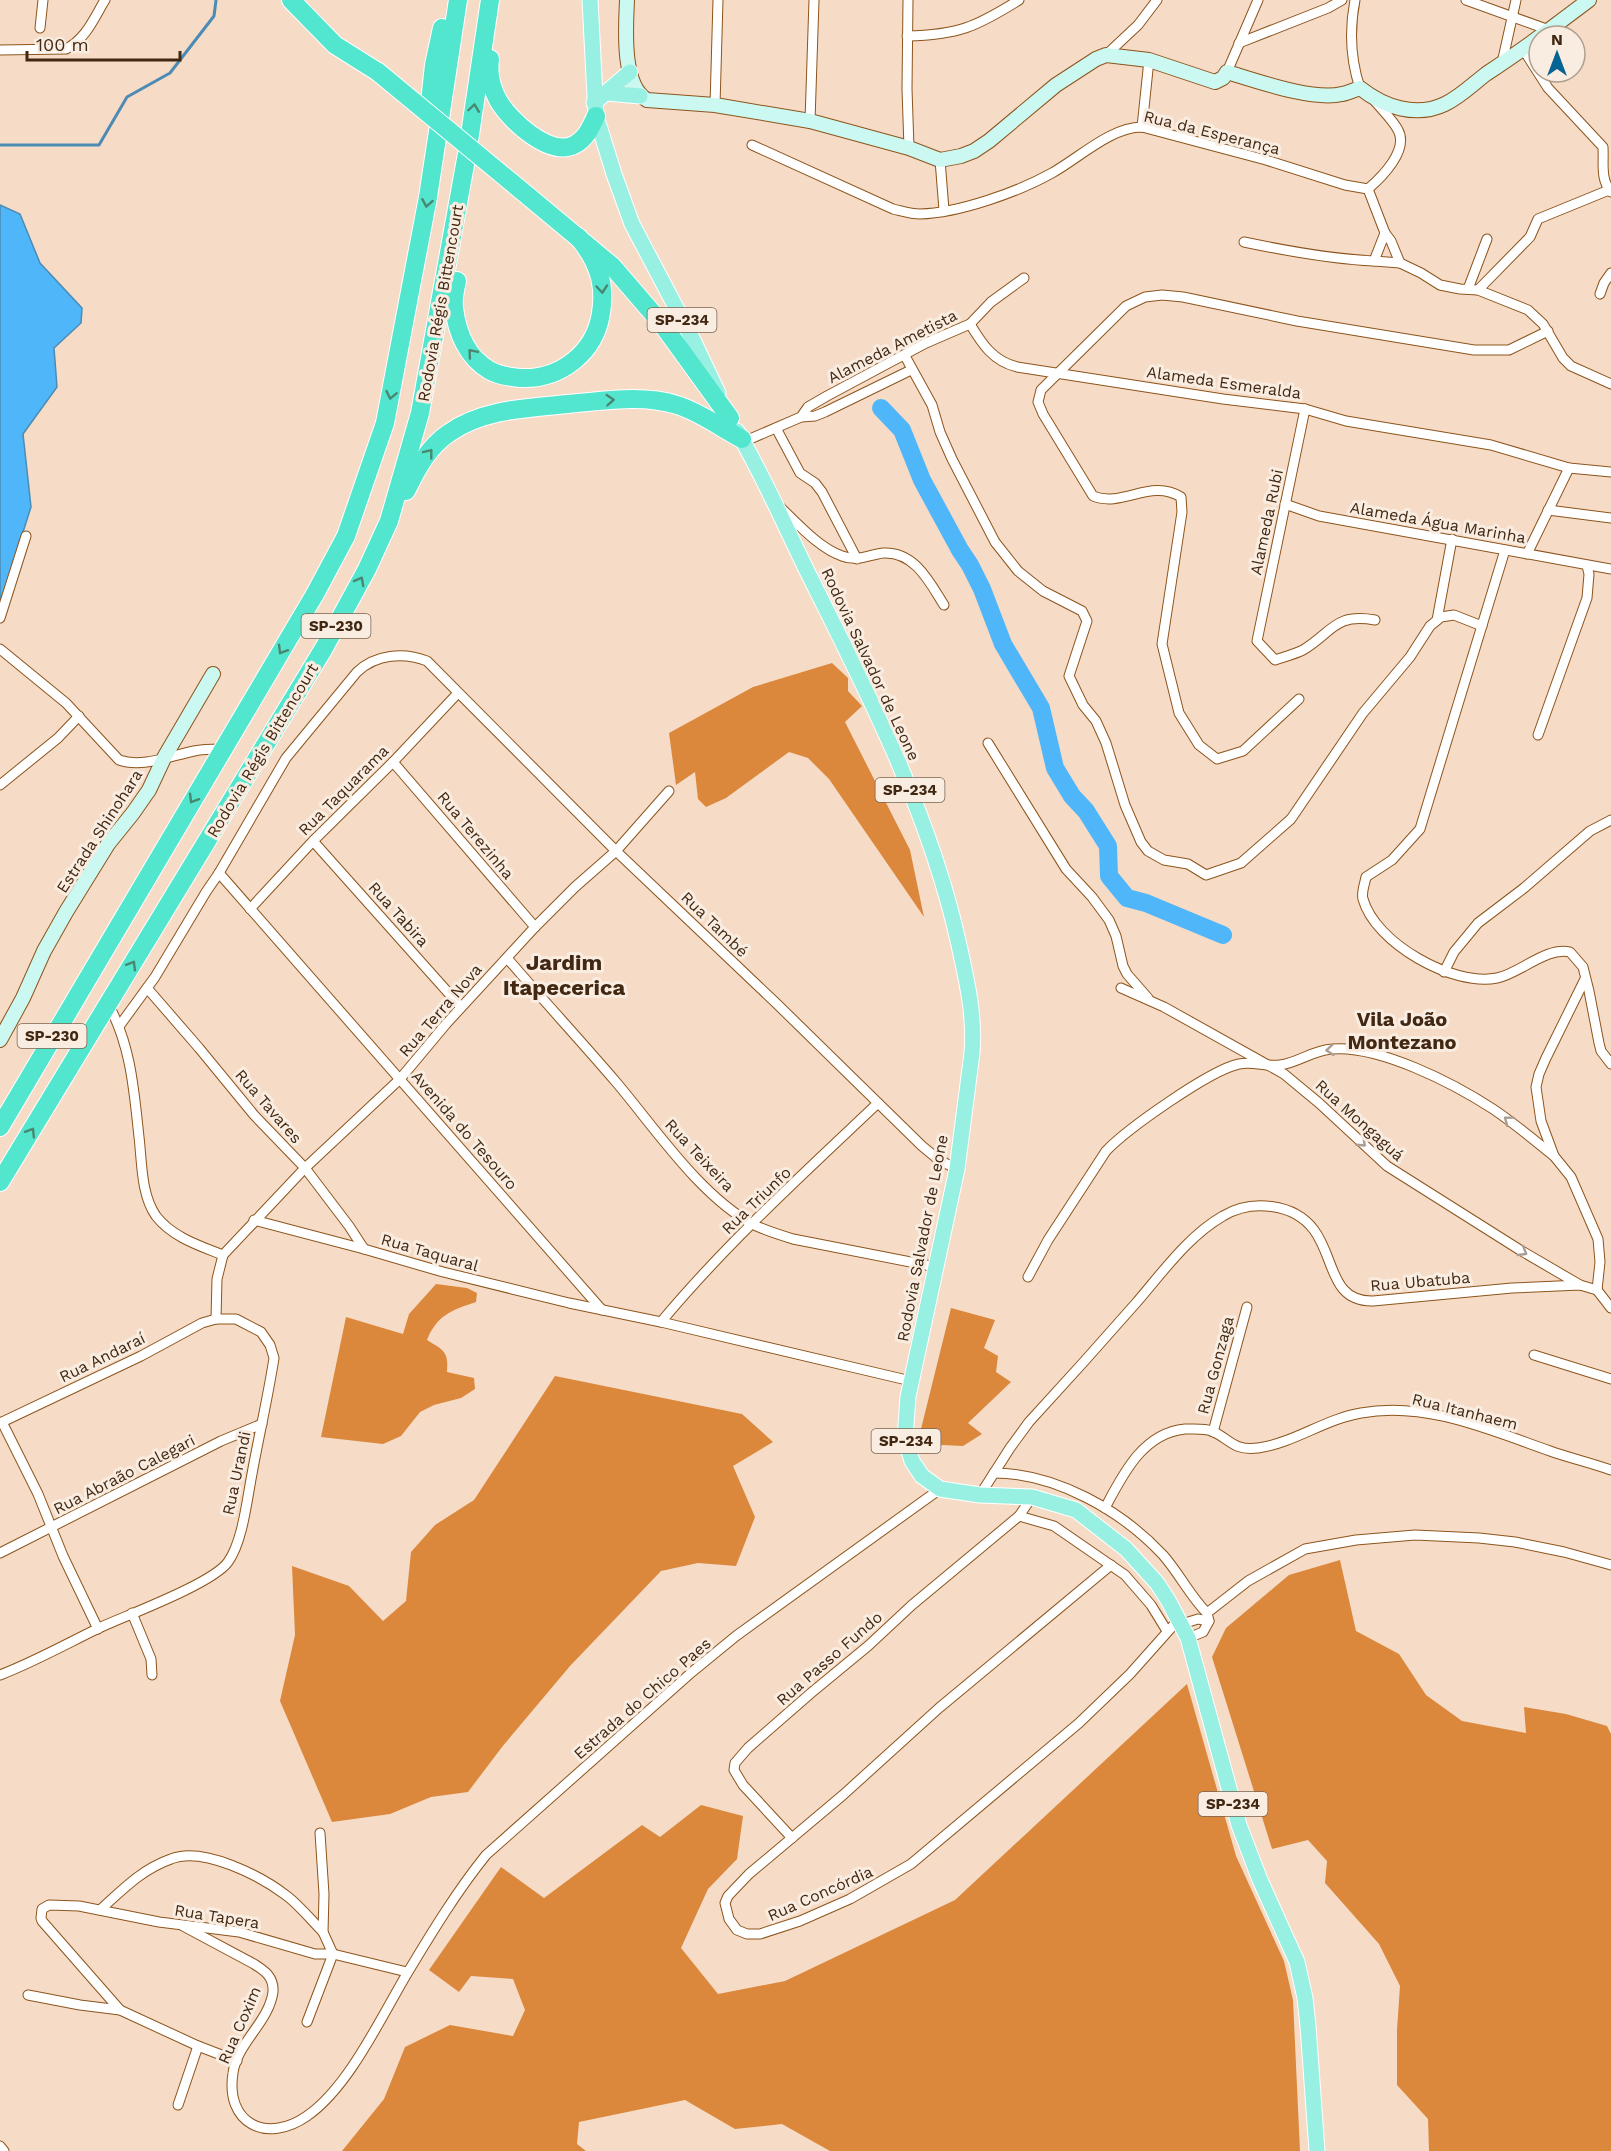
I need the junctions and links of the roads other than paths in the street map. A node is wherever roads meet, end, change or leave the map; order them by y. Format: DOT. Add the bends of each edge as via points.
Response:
graph roads {
  1 [pos="43,0"];
  2 [pos="105,0"];
  3 [pos="291,0"];
  4 [pos="309,0"];
  5 [pos="446,0"];
  6 [pos="458,0"];
  7 [pos="490,0"];
  8 [pos="498,0"];
  9 [pos="590,0"];
  10 [pos="627,0"];
  11 [pos="718,0"];
  12 [pos="814,0"];
  13 [pos="908,0"];
  14 [pos="1003,0"];
  15 [pos="1019,0"];
  16 [pos="1157,0"];
  17 [pos="1258,0"];
  18 [pos="1342,0"];
  19 [pos="1355,0"];
  20 [pos="1466,0"];
  21 [pos="1516,0"];
  22 [pos="1588,0"];
  23 [pos="1002,10"];
  24 [pos="1512,17"];
  25 [pos="1556,24"];
  26 [pos="1527,25"];
  27 [pos="40,28"];
  28 [pos="907,36"];
  29 [pos="1239,43"];
  30 [pos="1527,46"];
  31 [pos="1523,49"];
  32 [pos="0,50"];
  33 [pos="1106,55"];
  34 [pos="1149,60"];
  35 [pos="1502,63"];
  36 [pos="373,68"];
  37 [pos="630,72"];
  38 [pos="1227,72"];
  39 [pos="1360,88"];
  40 [pos="607,93"];
  41 [pos="640,96"];
  42 [pos="1373,98"];
  43 [pos="715,105"];
  44 [pos="595,109"];
  45 [pos="810,121"];
  46 [pos="1142,127"];
  47 [pos="752,145"];
  48 [pos="1607,147"];
  49 [pos="468,148"];
  50 [pos="909,148"];
  51 [pos="940,160"];
  52 [pos="432,163"];
  53 [pos="1368,189"];
  54 [pos="1610,191"];
  55 [pos="944,210"];
  56 [pos="1385,233"];
  57 [pos="578,237"];
  58 [pos="1486,239"];
  59 [pos="1244,243"];
  60 [pos="1374,261"];
  61 [pos="1400,263"];
  62 [pos="1611,273"];
  63 [pos="1024,278"];
  64 [pos="1473,289"];
  65 [pos="1600,294"];
  66 [pos="970,324"];
  67 [pos="1548,331"];
  68 [pos="905,356"];
  69 [pos="911,370"];
  70 [pos="1058,373"];
  71 [pos="1611,384"];
  72 [pos="1305,409"];
  73 [pos="801,417"];
  74 [pos="730,418"];
  75 [pos="776,428"];
  76 [pos="743,440"];
  77 [pos="1569,468"];
  78 [pos="1611,471"];
  79 [pos="770,497"];
  80 [pos="1285,504"];
  81 [pos="1548,510"];
  82 [pos="1611,518"];
  83 [pos="389,522"];
  84 [pos="26,536"];
  85 [pos="1452,539"];
  86 [pos="1505,550"];
  87 [pos="1527,554"];
  88 [pos="857,559"];
  89 [pos="1587,566"];
  90 [pos="1611,569"];
  91 [pos="944,605"];
  92 [pos="0,618"];
  93 [pos="1375,620"];
  94 [pos="1437,620"];
  95 [pos="1482,626"];
  96 [pos="0,649"];
  97 [pos="213,674"];
  98 [pos="458,693"];
  99 [pos="1299,699"];
  100 [pos="79,716"];
  101 [pos="1538,735"];
  102 [pos="988,743"];
  103 [pos="222,749"];
  104 [pos="165,756"];
  105 [pos="393,762"];
  106 [pos="0,785"];
  107 [pos="669,791"];
  108 [pos="1611,820"];
  109 [pos="313,841"];
  110 [pos="616,851"];
  111 [pos="219,873"];
  112 [pos="250,909"];
  113 [pos="535,927"];
  114 [pos="507,958"];
  115 [pos="1444,972"];
  116 [pos="1585,979"];
  117 [pos="147,988"];
  118 [pos="1121,988"];
  119 [pos="1150,1000"];
  120 [pos="108,1004"];
  121 [pos="461,1007"];
  122 [pos="120,1025"];
  123 [pos="0,1040"];
  124 [pos="1611,1064"];
  125 [pos="1269,1066"];
  126 [pos="400,1079"];
  127 [pos="878,1103"];
  128 [pos="0,1127"];
  129 [pos="1554,1156"];
  130 [pos="305,1168"];
  131 [pos="957,1169"];
  132 [pos="0,1182"];
  133 [pos="254,1220"];
  134 [pos="753,1224"];
  135 [pos="364,1249"];
  136 [pos="223,1255"];
  137 [pos="936,1268"];
  138 [pos="1028,1277"];
  139 [pos="1580,1285"];
  140 [pos="1597,1290"];
  141 [pos="1247,1307"];
  142 [pos="1611,1308"];
  143 [pos="602,1310"];
  144 [pos="216,1319"];
  145 [pos="661,1322"];
  146 [pos="1533,1355"];
  147 [pos="1611,1379"];
  148 [pos="911,1381"];
  149 [pos="1,1423"];
  150 [pos="262,1424"];
  151 [pos="1213,1431"];
  152 [pos="1611,1470"];
  153 [pos="994,1473"];
  154 [pos="940,1489"];
  155 [pos="980,1495"];
  156 [pos="1032,1497"];
  157 [pos="1105,1508"];
  158 [pos="1019,1516"];
  159 [pos="52,1527"];
  160 [pos="0,1553"];
  161 [pos="1110,1565"];
  162 [pos="1611,1565"];
  163 [pos="132,1613"];
  164 [pos="1208,1617"];
  165 [pos="1183,1627"];
  166 [pos="98,1629"];
  167 [pos="1167,1631"];
  168 [pos="0,1675"];
  169 [pos="152,1675"];
  170 [pos="320,1833"];
  171 [pos="792,1838"];
  172 [pos="100,1910"];
  173 [pos="183,1926"];
  174 [pos="323,1932"];
  175 [pos="333,1954"];
  176 [pos="408,1972"];
  177 [pos="28,1995"];
  178 [pos="120,2010"];
  179 [pos="307,2022"];
  180 [pos="198,2046"];
  181 [pos="237,2061"];
  182 [pos="178,2105"];
  183 [pos="0,2146"];
  184 [pos="4,2151"];
  185 [pos="1317,2151"];
  1 -- 27 [label="street"];
  2 -- 32 [label="street" via="76,45 66,49"];
  3 -- 36 [label="highway" via="335,45"];
  4 -- 36 [label="highway"];
  5 -- 52 [label="highway" via="428,127"];
  6 -- 52 [label="highway, Rodovia Régis Bittencourt / SP-230"];
  49 -- 7 [label="highway, Rodovia Régis Bittencourt / SP-230, one-way"];
  8 -- 44 [label="highway" via="490,78 509,115 540,141 562,148 572,146 587,134"];
  9 -- 44 [label="main road, Rodovia Salvador de Leone / SP-234"];
  10 -- 37 [label="street"];
  11 -- 43 [label="street"];
  12 -- 45 [label="street"];
  13 -- 28 [label="street"];
  14 -- 23 [label="street"];
  15 -- 23 [label="street"];
  16 -- 33 [label="street" via="1138,25"];
  17 -- 29 [label="street"];
  18 -- 29 [label="street"];
  19 -- 39 [label="street" via="1350,24 1351,54"];
  20 -- 24 [label="street"];
  21 -- 24 [label="street"];
  22 -- 25 [label="street"];
  23 -- 28 [label="street" via="962,30"];
  24 -- 26 [label="street"];
  24 -- 35 [label="street"];
  28 -- 50 [label="street"];
  29 -- 38 [label="street"];
  30 -- 31 [label="street"];
  31 -- 35 [label="street"];
  31 -- 48 [label="street" via="1548,88"];
  33 -- 34 [label="street"];
  33 -- 51 [label="street" via="1056,85 974,151"];
  34 -- 38 [label="street" via="1215,82"];
  34 -- 46 [label="street"];
  35 -- 42 [label="street" via="1446,104 1428,110 1405,109"];
  36 -- 57 [label="highway, bridge"];
  37 -- 40 [label="main road"];
  37 -- 41 [label="street"];
  38 -- 39 [label="street" via="1317,94 1343,94"];
  39 -- 42 [label="street"];
  40 -- 41 [label="main road"];
  40 -- 44 [label="main road"];
  41 -- 43 [label="street" via="647,100"];
  42 -- 53 [label="street" via="1401,137 1387,172"];
  43 -- 45 [label="street"];
  44 -- 74 [label="main road, Rodovia Salvador de Leone / SP-234" via="632,224"];
  45 -- 50 [label="street"];
  46 -- 53 [label="street, Rua da Esperança"];
  46 -- 55 [label="street, Rua da Esperança" via="1119,131 1050,174 996,198"];
  47 -- 55 [label="street, Rua da Esperança" via="893,209 921,214"];
  48 -- 54 [label="street" via="1602,176"];
  57 -- 49 [label="highway, one-way" via="599,270 603,288 601,317 592,340 568,366 543,376 514,378 489,370 462,341 453,306"];
  49 -- 83 [label="highway, Rodovia Régis Bittencourt / SP-230" via="428,379"];
  50 -- 51 [label="street"];
  51 -- 55 [label="street"];
  52 -- 103 [label="highway, Rodovia Régis Bittencourt / SP-230, one-way" via="390,400 365,484 346,536 315,594"];
  53 -- 56 [label="street"];
  54 -- 64 [label="street" via="1538,219 1528,239"];
  56 -- 60 [label="street"];
  56 -- 61 [label="street"];
  57 -- 74 [label="highway" via="612,266 642,300"];
  58 -- 64 [label="street"];
  59 -- 60 [label="street" via="1299,254"];
  60 -- 61 [label="street"];
  61 -- 64 [label="street" via="1440,285"];
  62 -- 65 [label="street"];
  63 -- 66 [label="street, Alameda Ametista" via="991,302"];
  64 -- 67 [label="street" via="1528,310"];
  66 -- 68 [label="street, Alameda Ametista"];
  66 -- 70 [label="street, Alameda Esmeralda" via="984,347 1000,362"];
  67 -- 70 [label="street" via="1509,350 1474,350 1162,295 1132,302"];
  67 -- 71 [label="street" via="1571,366"];
  68 -- 69 [label="street"];
  68 -- 73 [label="street, Alameda Ametista" via="816,402"];
  69 -- 73 [label="street, Alameda Ametista" via="825,412"];
  69 -- 94 [label="street" via="932,405 952,459 994,542 1018,571 1085,615 1087,621 1069,676 1106,743 1141,843 1164,860 1188,864 1206,875 1250,856 1291,819 1363,714"];
  70 -- 72 [label="street, Alameda Esmeralda"];
  70 -- 99 [label="street" via="1041,390 1038,402 1093,496 1102,500 1170,490 1180,497 1182,512 1162,644 1179,714 1199,745 1217,759 1243,751"];
  72 -- 77 [label="street, Alameda Esmeralda" via="1346,421 1491,445"];
  72 -- 80 [label="street, Alameda Rubi"];
  73 -- 75 [label="street, Alameda Ametista"];
  74 -- 76 [label="main road, Rodovia Salvador de Leone / SP-234"];
  75 -- 76 [label="street, Alameda Ametista"];
  75 -- 88 [label="street" via="800,472 822,492"];
  76 -- 79 [label="main road, Rodovia Salvador de Leone / SP-234"];
  83 -- 76 [label="highway, one-way" via="435,444 463,424 497,413 610,400 646,400 687,409"];
  77 -- 78 [label="street, Alameda Esmeralda"];
  77 -- 81 [label="street"];
  79 -- 88 [label="street" via="828,549"];
  79 -- 131 [label="main road, Rodovia Salvador de Leone / SP-234" via="872,700 944,883 971,1004 973,1035"];
  80 -- 85 [label="street, Alameda Água Marinha" via="1319,516"];
  80 -- 93 [label="street, Alameda Rubi" via="1257,641 1275,660 1302,650 1343,620"];
  81 -- 82 [label="street"];
  81 -- 87 [label="street"];
  120 -- 83 [label="highway, Rodovia Régis Bittencourt / SP-230, one-way" via="324,648"];
  84 -- 92 [label="street"];
  85 -- 86 [label="street, Alameda Água Marinha"];
  85 -- 94 [label="street"];
  86 -- 87 [label="street, Alameda Água Marinha"];
  86 -- 95 [label="street"];
  87 -- 89 [label="street, Alameda Água Marinha"];
  88 -- 91 [label="street" via="885,553 911,560"];
  89 -- 90 [label="street, Alameda Água Marinha"];
  89 -- 101 [label="street" via="1587,598"];
  94 -- 95 [label="street" via="1454,615"];
  95 -- 115 [label="street" via="1420,829 1392,860 1366,877 1362,897 1373,920 1406,951"];
  96 -- 100 [label="street"];
  97 -- 104 [label="street, Estrada Shinohara"];
  98 -- 105 [label="street, Rua Taquarama"];
  98 -- 110 [label="street, Rua També"];
  98 -- 111 [label="street, Rua També" via="426,661 400,655 363,667 280,766"];
  100 -- 104 [label="street" via="119,760 131,764"];
  100 -- 106 [label="street"];
  102 -- 119 [label="street, Rua Mongaguá" via="1062,863 1109,920 1127,974"];
  103 -- 104 [label="street"];
  103 -- 128 [label="highway, Rodovia Régis Bittencourt / SP-230, one-way"];
  104 -- 123 [label="street, Estrada Shinohara" via="149,790 108,844 66,912"];
  105 -- 109 [label="street, Rua Taquarama"];
  105 -- 113 [label="street, Rua Terezinha"];
  107 -- 110 [label="street, Rua Terra Nova"];
  108 -- 115 [label="street" via="1590,831 1478,923 1454,952"];
  109 -- 112 [label="street, Rua Taquarama"];
  109 -- 121 [label="street, Rua Tabira"];
  110 -- 113 [label="street, Rua Terra Nova"];
  110 -- 127 [label="street, Rua També"];
  111 -- 112 [label="street, Avenida do Tesouro"];
  111 -- 117 [label="street, Rua També"];
  112 -- 126 [label="street, Avenida do Tesouro"];
  113 -- 114 [label="street, Rua Terra Nova"];
  114 -- 121 [label="street, Rua Terra Nova"];
  114 -- 134 [label="street, Rua Teixeira" via="697,1178 721,1202"];
  115 -- 116 [label="street" via="1464,978 1499,978 1564,951 1570,952 1583,967"];
  116 -- 124 [label="street" via="1599,1043"];
  116 -- 129 [label="street" via="1538,1081 1541,1121"];
  117 -- 122 [label="street, Rua També"];
  117 -- 130 [label="street, Rua Tavares" via="254,1115"];
  118 -- 119 [label="street, Rua Mongaguá"];
  119 -- 125 [label="street, Rua Mongaguá"];
  120 -- 122 [label="street"];
  132 -- 120 [label="highway, Rodovia Régis Bittencourt / SP-230, one-way"];
  121 -- 126 [label="street, Rua Terra Nova"];
  122 -- 136 [label="street" via="134,1092 148,1200 168,1228"];
  129 -- 125 [label="street, one-way" via="1471,1096 1382,1056 1332,1048"];
  125 -- 138 [label="street" via="1249,1062 1228,1067 1114,1143 1048,1239"];
  125 -- 139 [label="street, Rua Mongaguá, one-way" via="1311,1095 1387,1166"];
  126 -- 130 [label="street, Rua Terra Nova"];
  126 -- 143 [label="street, Avenida do Tesouro"];
  127 -- 131 [label="street, Rua També" via="939,1160"];
  127 -- 134 [label="street, Rua Triunfo"];
  129 -- 140 [label="street" via="1571,1177 1598,1239"];
  130 -- 133 [label="street, Rua Terra Nova"];
  130 -- 135 [label="street, Rua Tavares"];
  131 -- 137 [label="main road, Rodovia Salvador de Leone / SP-234"];
  133 -- 135 [label="street, Rua Taquaral"];
  133 -- 136 [label="street"];
  134 -- 137 [label="street, Rua Teixeira" via="793,1239"];
  134 -- 145 [label="street, Rua Triunfo"];
  135 -- 143 [label="street, Rua Taquaral"];
  136 -- 144 [label="street"];
  137 -- 148 [label="main road, Rodovia Salvador de Leone / SP-234"];
  139 -- 140 [label="street, Rua Ubatuba"];
  139 -- 153 [label="street, Rua Ubatuba" via="1356,1300 1341,1288 1322,1242 1304,1220 1277,1207 1240,1209 1211,1224 1184,1248 1029,1422"];
  140 -- 142 [label="street"];
  141 -- 151 [label="street, Rua Gonzaga"];
  143 -- 145 [label="street, Rua Taquaral"];
  144 -- 149 [label="street, Rua Andaraí"];
  144 -- 150 [label="street, Rua Urandi" via="236,1319 248,1324 261,1332 270,1345 274,1358"];
  145 -- 148 [label="street, Rua Taquaral"];
  146 -- 147 [label="street"];
  148 -- 154 [label="main road, Rodovia Salvador de Leone / SP-234" via="905,1438 912,1461 922,1476"];
  149 -- 159 [label="street"];
  150 -- 159 [label="street, Rua Abraão Calegari"];
  150 -- 163 [label="street, Rua Urandi" via="239,1533 228,1561 206,1578"];
  151 -- 152 [label="street, Rua Itanhaem" via="1237,1447 1256,1448 1282,1442 1342,1417 1378,1410 1408,1410 1501,1433"];
  151 -- 157 [label="street, Rua Itanhaem" via="1177,1430 1151,1441 1130,1466"];
  153 -- 155 [label="street, Rua Ubatuba"];
  153 -- 157 [label="street" via="1041,1480"];
  154 -- 155 [label="main road, SP-234"];
  154 -- 176 [label="street, Estrada do Chico Paes" via="736,1636 498,1844 473,1872"];
  155 -- 156 [label="main road, SP-234"];
  156 -- 158 [label="street, Rua Passo Fundo"];
  156 -- 165 [label="main road, SP-234" via="1076,1510 1126,1549 1157,1583"];
  157 -- 164 [label="street" via="1152,1544"];
  158 -- 161 [label="street" via="1054,1526"];
  158 -- 171 [label="street, Rua Passo Fundo" via="912,1605 735,1763 734,1770 743,1785"];
  159 -- 160 [label="street, Rua Abraão Calegari"];
  159 -- 166 [label="street"];
  161 -- 167 [label="street" via="1138,1588"];
  161 -- 171 [label="street, Rua Concórdia"];
  162 -- 164 [label="street, Rua Concórdia" via="1515,1542 1479,1538 1426,1535 1365,1539 1305,1549 1248,1581"];
  163 -- 166 [label="street, Rua Urandi"];
  163 -- 169 [label="street" via="151,1659"];
  164 -- 165 [label="street"];
  164 -- 165 [label="street, Rua Concórdia" via="1203,1632"];
  165 -- 167 [label="street, Rua Concórdia"];
  165 -- 185 [label="main road, SP-234" via="1239,1825 1299,1969 1308,2026"];
  166 -- 168 [label="street, Rua Urandi"];
  167 -- 171 [label="street, Rua Concórdia" via="1130,1674 1078,1723 911,1864 800,1922 760,1934 737,1930 726,1911 728,1896"];
  170 -- 174 [label="street"];
  172 -- 173 [label="street, Rua Tapera"];
  172 -- 174 [label="street" via="141,1874 173,1858 191,1856 225,1864 269,1884 289,1897"];
  172 -- 178 [label="street, Rua Tapera" via="49,1905 42,1909 42,1922"];
  173 -- 175 [label="street, Rua Tapera" via="239,1932 315,1954"];
  173 -- 181 [label="street, Rua Coxim" via="254,1964 271,1978 272,1996"];
  174 -- 175 [label="street"];
  175 -- 176 [label="street, Rua Tapera"];
  175 -- 179 [label="street"];
  176 -- 181 [label="street, Rua Coxim" via="333,2094 296,2124 263,2130 244,2119 233,2095"];
  177 -- 178 [label="street"];
  178 -- 180 [label="street"];
  180 -- 181 [label="street"];
  180 -- 182 [label="street"];
  183 -- 184 [label="street"];
}
